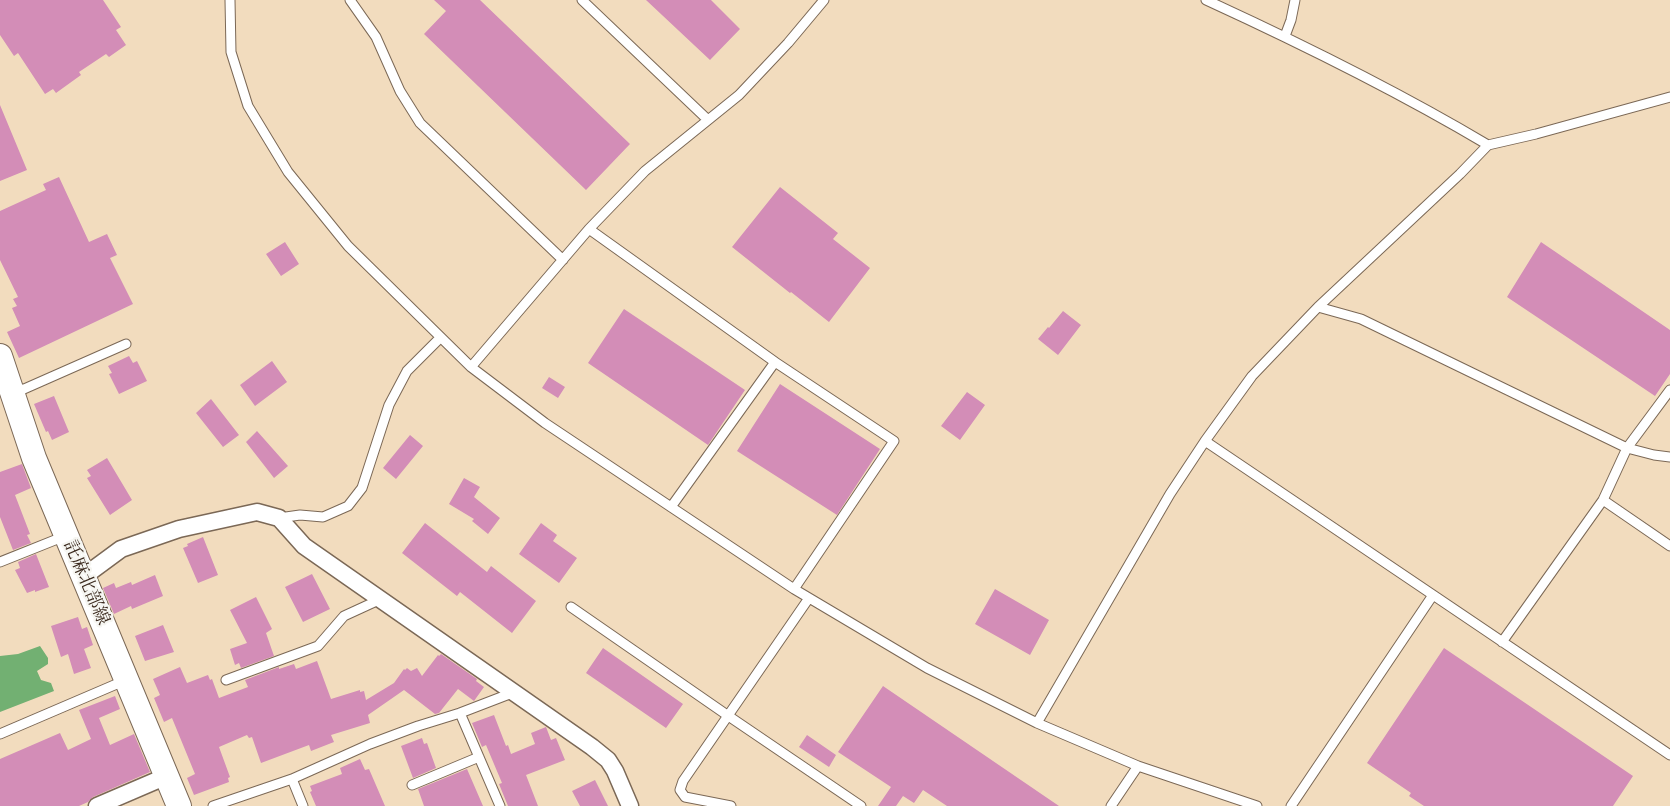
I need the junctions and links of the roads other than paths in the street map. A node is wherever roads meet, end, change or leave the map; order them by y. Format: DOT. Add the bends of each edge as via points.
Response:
graph roads {
  1 [pos="230,0"];
  2 [pos="350,0"];
  3 [pos="582,0"];
  4 [pos="824,0"];
  5 [pos="1206,0"];
  6 [pos="1295,0"];
  7 [pos="1285,36"];
  8 [pos="1670,96"];
  9 [pos="708,120"];
  10 [pos="1488,145"];
  11 [pos="589,229"];
  12 [pos="563,260"];
  13 [pos="1318,307"];
  14 [pos="440,338"];
  15 [pos="126,344"];
  16 [pos="0,356"];
  17 [pos="775,362"];
  18 [pos="471,367"];
  19 [pos="1670,390"];
  20 [pos="12,392"];
  21 [pos="1205,441"];
  22 [pos="1627,448"];
  23 [pos="1670,457"];
  24 [pos="1603,500"];
  25 [pos="671,507"];
  26 [pos="279,518"];
  27 [pos="66,536"];
  28 [pos="1670,546"];
  29 [pos="0,562"];
  30 [pos="83,577"];
  31 [pos="794,588"];
  32 [pos="1433,596"];
  33 [pos="809,598"];
  34 [pos="381,599"];
  35 [pos="571,606"];
  36 [pos="1502,642"];
  37 [pos="127,680"];
  38 [pos="226,680"];
  39 [pos="512,693"];
  40 [pos="460,713"];
  41 [pos="727,716"];
  42 [pos="1036,723"];
  43 [pos="0,734"];
  44 [pos="1670,756"];
  45 [pos="479,757"];
  46 [pos="1138,766"];
  47 [pos="167,776"];
  48 [pos="292,779"];
  49 [pos="412,785"];
  50 [pos="97,806"];
  51 [pos="179,806"];
  52 [pos="213,806"];
  53 [pos="303,806"];
  54 [pos="500,806"];
  55 [pos="630,806"];
  56 [pos="731,806"];
  57 [pos="861,806"];
  58 [pos="1110,806"];
  59 [pos="1257,806"];
  60 [pos="1291,806"];
  1 -- 14 [label="lane" via="232,52 248,106 288,172 348,246"];
  2 -- 12 [label="lane" via="376,37 400,91 420,123"];
  3 -- 9 [label="lane"];
  4 -- 9 [label="lane" via="739,95"];
  5 -- 7 [label="lane"];
  6 -- 7 [label="lane"];
  7 -- 10 [label="lane"];
  8 -- 10 [label="lane"];
  9 -- 11 [label="lane" via="645,171"];
  10 -- 13 [label="lane"];
  11 -- 12 [label="lane"];
  11 -- 17 [label="lane"];
  12 -- 18 [label="lane"];
  13 -- 21 [label="lane" via="1252,376"];
  13 -- 22 [label="lane" via="1361,319"];
  14 -- 18 [label="lane"];
  14 -- 26 [label="lane" via="407,371 389,405 362,488 348,506 323,517 300,515"];
  15 -- 20 [label="lane"];
  16 -- 20 [label="main road, 託麻北部線"];
  17 -- 25 [label="lane"];
  17 -- 31 [label="lane" via="894,441"];
  18 -- 25 [label="lane" via="545,422"];
  19 -- 22 [label="lane"];
  20 -- 27 [label="main road, 託麻北部線" via="34,458"];
  21 -- 32 [label="lane"];
  21 -- 42 [label="lane" via="1170,494"];
  22 -- 23 [label="lane"];
  22 -- 24 [label="lane"];
  24 -- 28 [label="lane"];
  24 -- 36 [label="lane"];
  25 -- 31 [label="lane"];
  26 -- 30 [label="street" via="257,512 179,528 121,549"];
  26 -- 34 [label="street" via="304,546"];
  27 -- 29 [label="lane"];
  27 -- 30 [label="main road, 託麻北部線"];
  30 -- 37 [label="main road, 託麻北部線"];
  31 -- 33 [label="lane"];
  32 -- 36 [label="lane"];
  32 -- 60 [label="lane"];
  33 -- 41 [label="lane"];
  33 -- 42 [label="lane" via="927,668"];
  34 -- 38 [label="lane" via="344,616 318,646"];
  34 -- 39 [label="street"];
  35 -- 41 [label="lane"];
  36 -- 44 [label="lane"];
  37 -- 43 [label="lane"];
  37 -- 47 [label="main road, 託麻北部線"];
  39 -- 40 [label="lane"];
  39 -- 55 [label="street" via="608,760"];
  40 -- 45 [label="lane"];
  40 -- 48 [label="lane" via="370,744"];
  41 -- 56 [label="lane" via="682,781 680,790 685,796"];
  41 -- 57 [label="lane"];
  42 -- 46 [label="lane"];
  45 -- 49 [label="lane"];
  45 -- 54 [label="lane"];
  46 -- 58 [label="lane"];
  46 -- 59 [label="lane"];
  47 -- 50 [label="street"];
  47 -- 51 [label="main road, 託麻北部線"];
  48 -- 52 [label="lane"];
  48 -- 53 [label="lane"];
}
